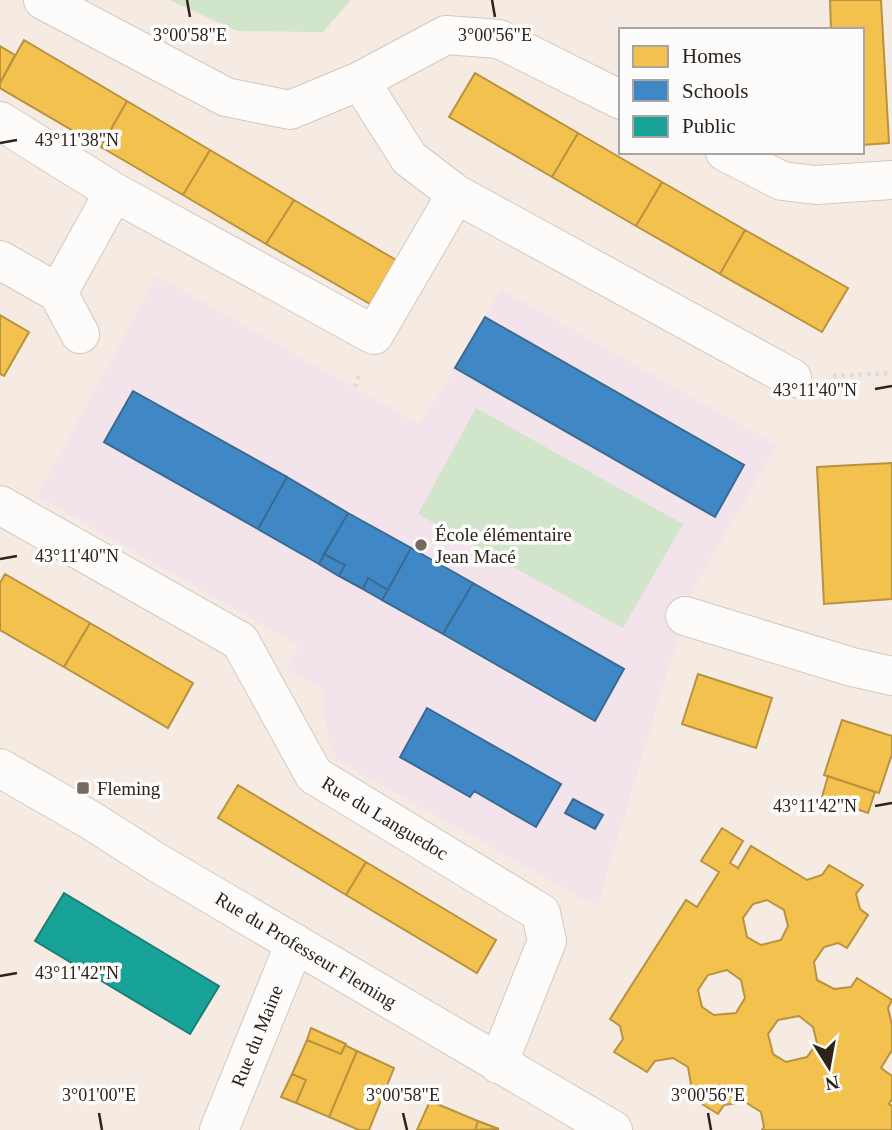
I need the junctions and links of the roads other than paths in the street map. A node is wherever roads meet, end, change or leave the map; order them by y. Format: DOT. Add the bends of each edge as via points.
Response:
graph roads {
  1 [pos="43,0"];
  2 [pos="360,81"];
  3 [pos="619,99"];
  4 [pos="0,121"];
  5 [pos="729,154"];
  6 [pos="892,180"];
  7 [pos="114,192"];
  8 [pos="456,194"];
  9 [pos="0,260"];
  10 [pos="58,293"];
  11 [pos="80,334"];
  12 [pos="792,378"];
  13 [pos="0,505"];
  14 [pos="685,616"];
  15 [pos="892,676"];
  16 [pos="0,768"];
  17 [pos="295,943"];
  18 [pos="498,1064"];
  19 [pos="219,1130"];
  20 [pos="613,1130"];
  1 -- 2 [label="street" via="226,97 290,110"];
  2 -- 3 [label="street" via="446,35 499,39"];
  2 -- 8 [label="street" via="409,158"];
  4 -- 7 [label="street"];
  5 -- 6 [label="street" via="782,181 816,185"];
  7 -- 8 [label="street" via="374,335"];
  7 -- 10 [label="street"];
  8 -- 12 [label="street"];
  9 -- 10 [label="street"];
  10 -- 11 [label="street"];
  13 -- 18 [label="street, Rue du Languedoc" via="240,641 314,775 541,914 547,941"];
  14 -- 15 [label="street"];
  16 -- 17 [label="street, Rue du Professeur Fleming"];
  17 -- 18 [label="street, Rue du Professeur Fleming"];
  17 -- 19 [label="street, Rue du Maine"];
  18 -- 20 [label="street, Rue du Professeur Fleming"];
}
